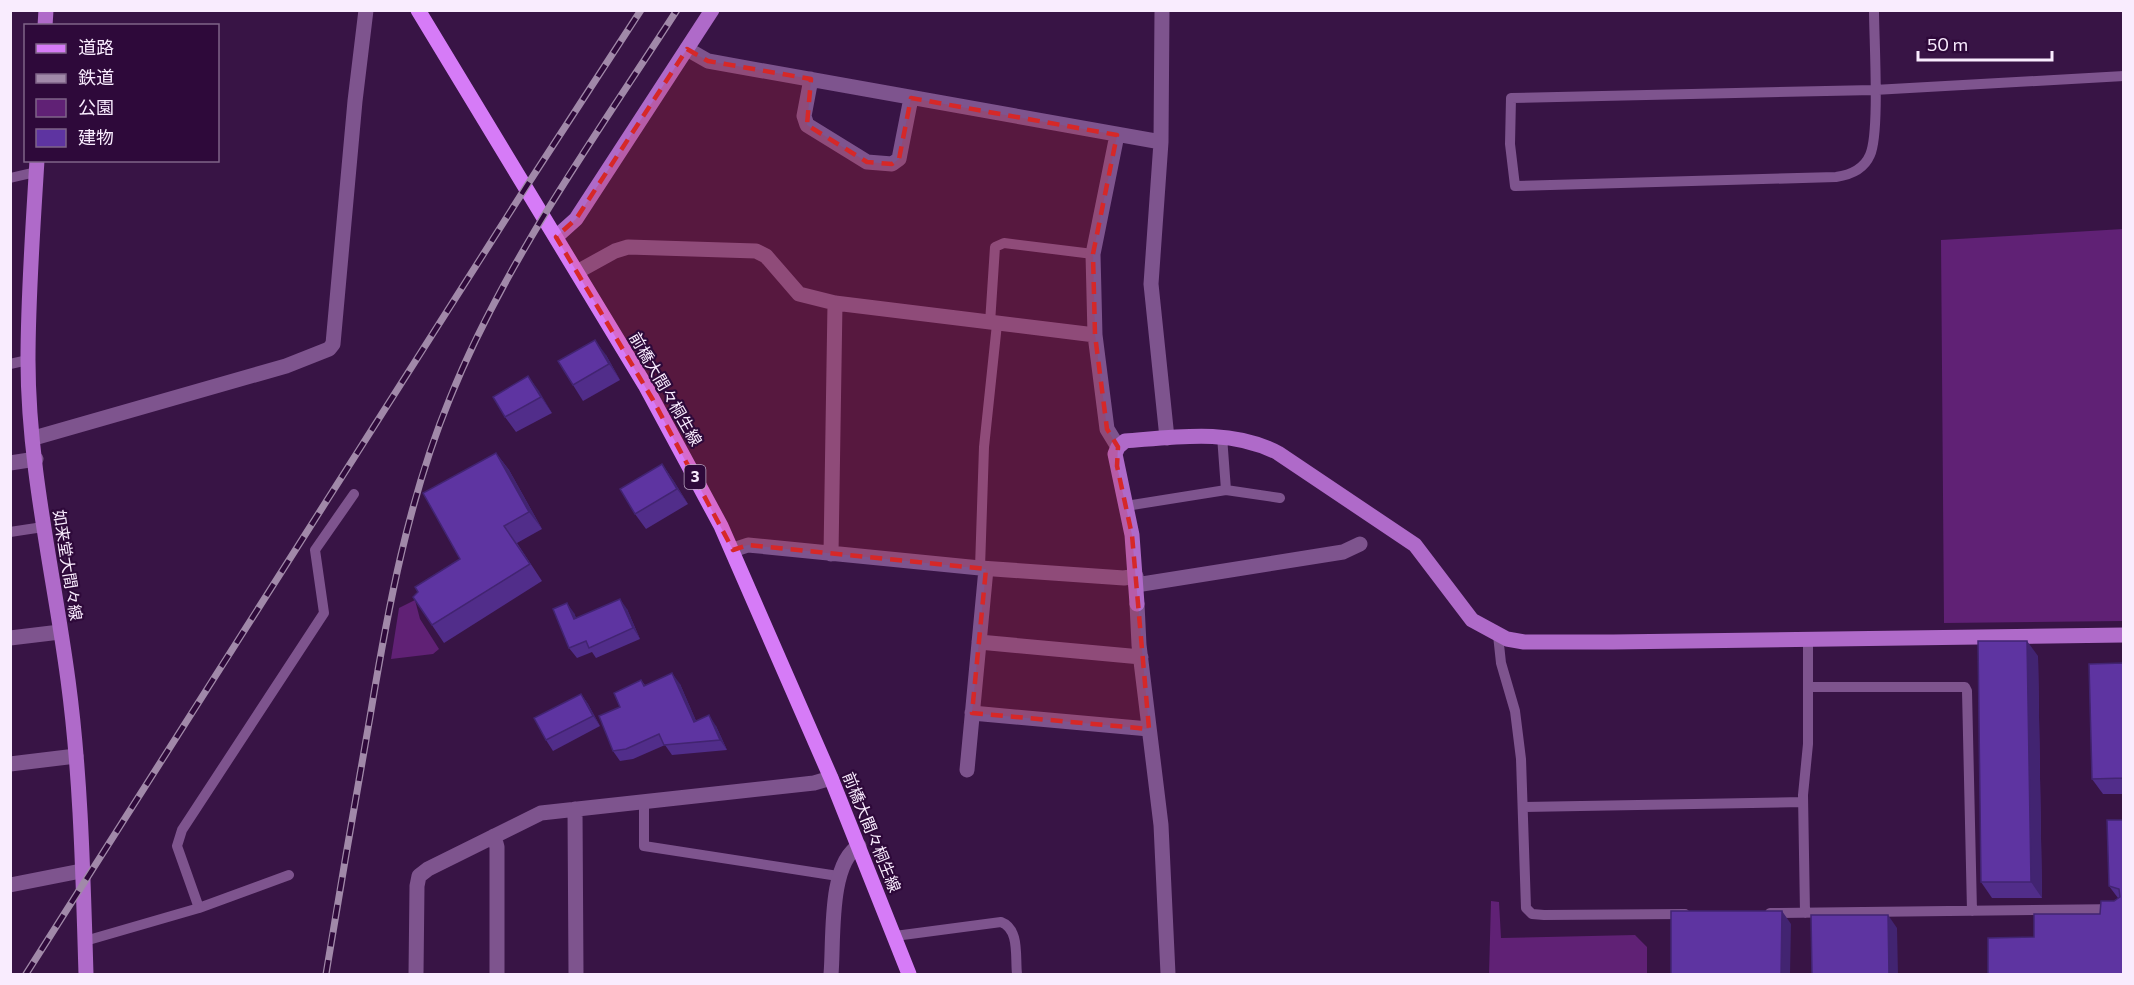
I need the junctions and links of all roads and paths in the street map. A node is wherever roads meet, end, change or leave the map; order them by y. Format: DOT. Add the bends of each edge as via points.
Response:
graph roads {
  1 [pos="366,10"];
  2 [pos="418,10"];
  3 [pos="712,10"];
  4 [pos="1162,10"];
  5 [pos="1874,10"];
  6 [pos="687,49"];
  7 [pos="2124,76"];
  8 [pos="811,79"];
  9 [pos="1874,90"];
  10 [pos="911,98"];
  11 [pos="1117,135"];
  12 [pos="1161,142"];
  13 [pos="37,166"];
  14 [pos="10,178"];
  15 [pos="555,237"];
  16 [pos="1093,254"];
  17 [pos="577,272"];
  18 [pos="835,303"];
  19 [pos="993,324"];
  20 [pos="1095,335"];
  21 [pos="28,360"];
  22 [pos="10,364"];
  23 [pos="1222,436"];
  24 [pos="34,438"];
  25 [pos="1167,438"];
  26 [pos="1118,447"];
  27 [pos="36,459"];
  28 [pos="10,463"];
  29 [pos="1226,490"];
  30 [pos="354,494"];
  31 [pos="1280,498"];
  32 [pos="1126,506"];
  33 [pos="44,527"];
  34 [pos="10,532"];
  35 [pos="1360,544"];
  36 [pos="733,550"];
  37 [pos="831,554"];
  38 [pos="983,568"];
  39 [pos="1136,580"];
  40 [pos="60,632"];
  41 [pos="1498,635"];
  42 [pos="2124,635"];
  43 [pos="10,638"];
  44 [pos="1808,639"];
  45 [pos="979,642"];
  46 [pos="1141,657"];
  47 [pos="1808,687"];
  48 [pos="972,713"];
  49 [pos="1149,729"];
  50 [pos="76,756"];
  51 [pos="10,764"];
  52 [pos="967,770"];
  53 [pos="831,778"];
  54 [pos="1803,802"];
  55 [pos="644,803"];
  56 [pos="1524,807"];
  57 [pos="575,809"];
  58 [pos="494,836"];
  59 [pos="859,846"];
  60 [pos="81,871"];
  61 [pos="289,875"];
  62 [pos="838,876"];
  63 [pos="10,885"];
  64 [pos="200,908"];
  65 [pos="2124,909"];
  66 [pos="1972,911"];
  67 [pos="1758,913"];
  68 [pos="1804,913"];
  69 [pos="1700,914"];
  70 [pos="895,936"];
  71 [pos="85,941"];
  72 [pos="86,975"];
  73 [pos="416,975"];
  74 [pos="497,975"];
  75 [pos="576,975"];
  76 [pos="831,975"];
  77 [pos="909,975"];
  78 [pos="1017,975"];
  79 [pos="1168,975"];
  1 -- 24 [label="street" via="333,344 329,350 286,366"];
  2 -- 15 [label="main road, 前橋大間々桐生線 / 3"];
  3 -- 6 [label="street"];
  4 -- 12 [label="street"];
  5 -- 9 [label="lane"];
  6 -- 8 [label="street" via="708,61"];
  6 -- 15 [label="street" via="576,219"];
  7 -- 9 [label="lane"];
  8 -- 10 [label="street"];
  8 -- 10 [label="street" via="804,116 807,125 867,162 892,165 899,159"];
  9 -- 9 [label="lane" via="1511,98 1510,144 1515,186 1851,174 1870,156"];
  10 -- 11 [label="street"];
  11 -- 12 [label="street"];
  11 -- 16 [label="street"];
  12 -- 25 [label="street" via="1151,284"];
  13 -- 14 [label="lane"];
  13 -- 21 [label="street, 如来堂大間々線"];
  15 -- 17 [label="main road, 前橋大間々桐生線 / 3"];
  16 -- 19 [label="lane" via="1004,243 995,248"];
  16 -- 20 [label="street"];
  17 -- 18 [label="street" via="628,247 756,251 766,256 799,294"];
  17 -- 36 [label="main road, 前橋大間々桐生線 / 3" via="659,411"];
  18 -- 19 [label="street"];
  18 -- 37 [label="street"];
  19 -- 20 [label="street"];
  19 -- 38 [label="lane" via="984,447"];
  20 -- 26 [label="street" via="1107,429"];
  21 -- 22 [label="lane"];
  21 -- 24 [label="street, 如来堂大間々線"];
  23 -- 25 [label="street"];
  23 -- 29 [label="lane"];
  23 -- 41 [label="street" via="1264,445 1415,545 1463,610"];
  24 -- 27 [label="street, 如来堂大間々線"];
  25 -- 26 [label="street" via="1125,441"];
  26 -- 32 [label="street" via="1116,460"];
  27 -- 28 [label="street"];
  27 -- 33 [label="street, 如来堂大間々線"];
  29 -- 31 [label="lane"];
  29 -- 32 [label="lane"];
  30 -- 64 [label="lane" via="315,550 324,613 182,830 177,846"];
  32 -- 39 [label="street"];
  33 -- 34 [label="lane"];
  33 -- 40 [label="street, 如来堂大間々線"];
  35 -- 39 [label="street" via="1343,552"];
  36 -- 37 [label="street" via="748,545"];
  36 -- 53 [label="main road, 前橋大間々桐生線 / 3"];
  37 -- 38 [label="street"];
  38 -- 39 [label="street"];
  38 -- 45 [label="street"];
  39 -- 46 [label="street"];
  40 -- 43 [label="street"];
  40 -- 50 [label="street, 如来堂大間々線"];
  41 -- 44 [label="street" via="1524,642"];
  41 -- 56 [label="lane" via="1501,663 1515,711"];
  42 -- 44 [label="street"];
  44 -- 47 [label="lane"];
  45 -- 46 [label="street"];
  45 -- 48 [label="street"];
  46 -- 49 [label="street"];
  47 -- 54 [label="lane"];
  47 -- 66 [label="lane" via="1965,687"];
  48 -- 49 [label="street"];
  48 -- 52 [label="street"];
  49 -- 79 [label="street" via="1161,825"];
  50 -- 51 [label="street"];
  50 -- 60 [label="street, 如来堂大間々線"];
  53 -- 55 [label="street"];
  53 -- 59 [label="main road, 前橋大間々桐生線 / 3"];
  54 -- 56 [label="lane"];
  54 -- 68 [label="lane"];
  55 -- 57 [label="street"];
  55 -- 62 [label="lane" via="644,846"];
  56 -- 69 [label="lane" via="1525,900 1532,914"];
  57 -- 58 [label="street" via="541,813"];
  57 -- 75 [label="street"];
  58 -- 73 [label="street" via="419,876"];
  58 -- 74 [label="street"];
  59 -- 62 [label="street" via="848,852"];
  59 -- 70 [label="main road, 前橋大間々桐生線 / 3"];
  60 -- 63 [label="street"];
  60 -- 71 [label="street, 如来堂大間々線"];
  61 -- 64 [label="lane"];
  62 -- 76 [label="street"];
  64 -- 71 [label="lane"];
  65 -- 66 [label="lane"];
  66 -- 68 [label="lane"];
  67 -- 68 [label="lane"];
  70 -- 77 [label="main road, 前橋大間々桐生線 / 3"];
  70 -- 78 [label="lane" via="1001,922 1014,932"];
  71 -- 72 [label="street, 如来堂大間々線"];
}
